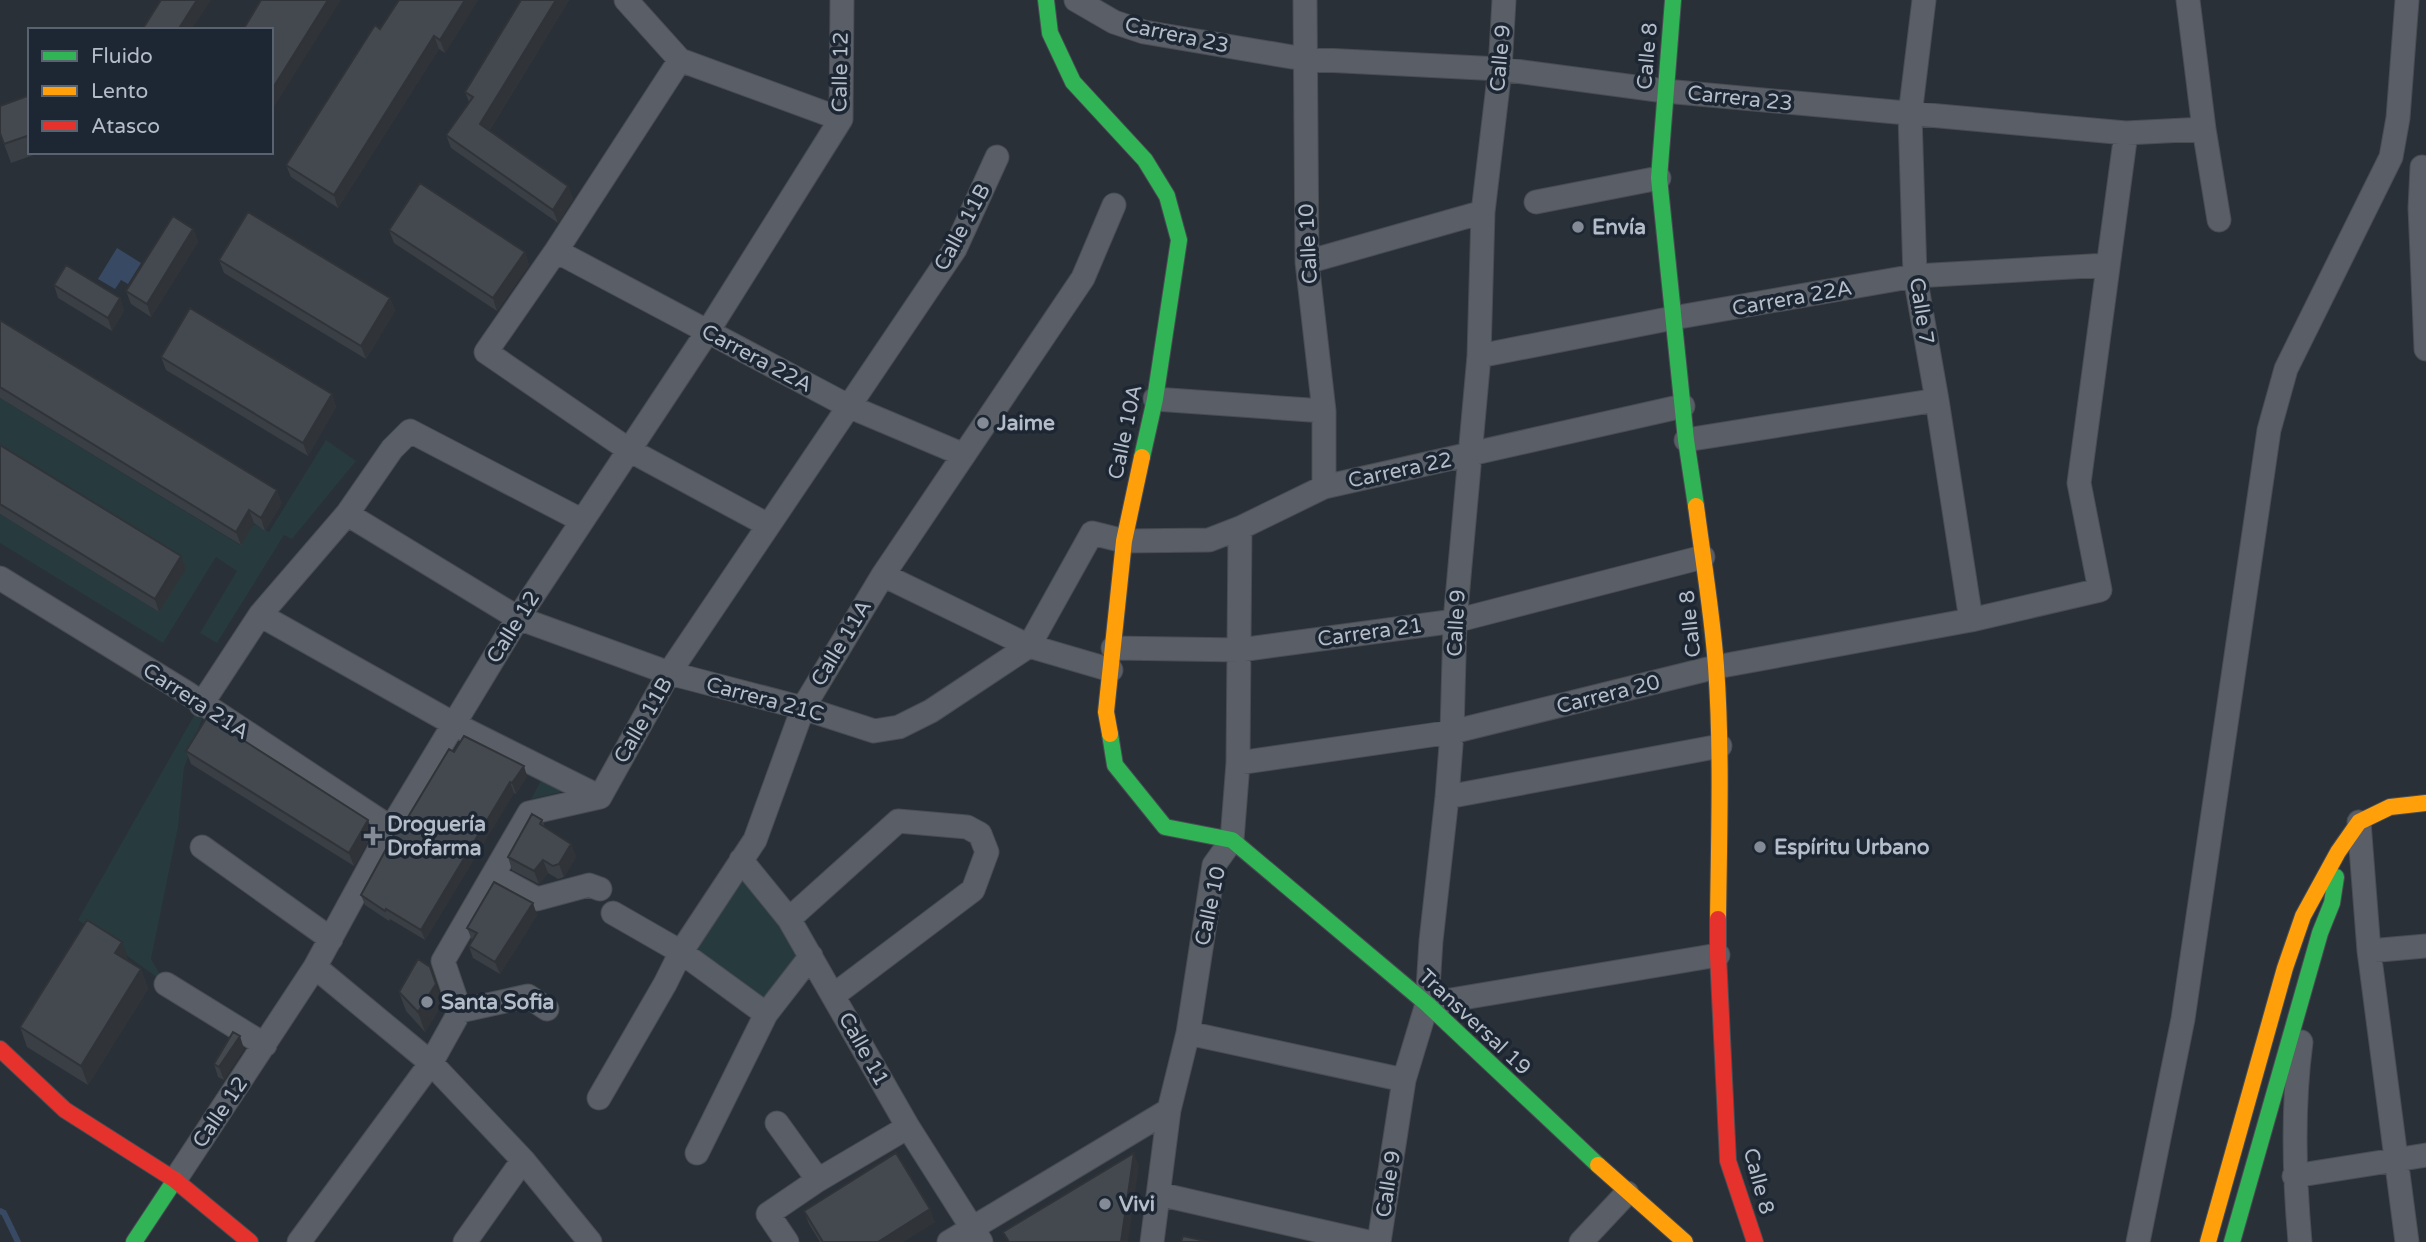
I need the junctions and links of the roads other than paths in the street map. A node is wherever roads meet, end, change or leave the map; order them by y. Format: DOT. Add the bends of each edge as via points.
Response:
graph roads {
  1 [pos="626,0"];
  2 [pos="842,0"];
  3 [pos="1046,0"];
  4 [pos="1076,0"];
  5 [pos="1305,0"];
  6 [pos="1504,0"];
  7 [pos="1673,0"];
  8 [pos="1924,0"];
  9 [pos="2188,0"];
  10 [pos="2407,0"];
  11 [pos="1304,59"];
  12 [pos="680,60"];
  13 [pos="1500,68"];
  14 [pos="1665,91"];
  15 [pos="1910,115"];
  16 [pos="841,119"];
  17 [pos="2204,129"];
  18 [pos="2126,133"];
  19 [pos="997,157"];
  20 [pos="2422,167"];
  21 [pos="1659,178"];
  22 [pos="1536,202"];
  23 [pos="1114,205"];
  24 [pos="1483,212"];
  25 [pos="2219,220"];
  26 [pos="556,251"];
  27 [pos="1307,262"];
  28 [pos="2108,265"];
  29 [pos="1915,276"];
  30 [pos="1674,318"];
  31 [pos="708,331"];
  32 [pos="2426,349"];
  33 [pos="1479,356"];
  34 [pos="1155,399"];
  35 [pos="1937,400"];
  36 [pos="848,406"];
  37 [pos="1683,406"];
  38 [pos="1324,411"];
  39 [pos="1686,440"];
  40 [pos="629,450"];
  41 [pos="964,455"];
  42 [pos="1469,455"];
  43 [pos="1324,486"];
  44 [pos="347,514"];
  45 [pos="581,520"];
  46 [pos="768,525"];
  47 [pos="1240,528"];
  48 [pos="1124,541"];
  49 [pos="1703,557"];
  50 [pos="883,575"];
  51 [pos="0,578"];
  52 [pos="260,615"];
  53 [pos="518,618"];
  54 [pos="1971,620"];
  55 [pos="1455,621"];
  56 [pos="1029,646"];
  57 [pos="1240,650"];
  58 [pos="1112,659"];
  59 [pos="1716,667"];
  60 [pos="669,673"];
  61 [pos="201,705"];
  62 [pos="803,708"];
  63 [pos="454,724"];
  64 [pos="1452,732"];
  65 [pos="1720,746"];
  66 [pos="1238,763"];
  67 [pos="600,797"];
  68 [pos="1447,797"];
  69 [pos="2426,803"];
  70 [pos="2359,822"];
  71 [pos="391,828"];
  72 [pos="1232,840"];
  73 [pos="202,847"];
  74 [pos="2338,852"];
  75 [pos="741,860"];
  76 [pos="493,876"];
  77 [pos="600,888"];
  78 [pos="612,913"];
  79 [pos="789,919"];
  80 [pos="331,939"];
  81 [pos="2426,946"];
  82 [pos="2369,951"];
  83 [pos="681,952"];
  84 [pos="1718,955"];
  85 [pos="811,956"];
  86 [pos="2314,959"];
  87 [pos="315,967"];
  88 [pos="166,984"];
  89 [pos="834,995"];
  90 [pos="1427,1004"];
  91 [pos="547,1009"];
  92 [pos="460,1011"];
  93 [pos="766,1013"];
  94 [pos="1188,1033"];
  95 [pos="265,1045"];
  96 [pos="0,1049"];
  97 [pos="431,1063"];
  98 [pos="1404,1080"];
  99 [pos="599,1098"];
  100 [pos="1169,1110"];
  101 [pos="777,1123"];
  102 [pos="908,1127"];
  103 [pos="697,1153"];
  104 [pos="2426,1155"];
  105 [pos="523,1160"];
  106 [pos="2395,1160"];
  107 [pos="2294,1176"];
  108 [pos="175,1180"];
  109 [pos="818,1180"];
  110 [pos="1628,1193"];
  111 [pos="1159,1194"];
  112 [pos="977,1235"];
  113 [pos="134,1242"];
  114 [pos="250,1242"];
  115 [pos="299,1242"];
  116 [pos="465,1242"];
  117 [pos="590,1242"];
  118 [pos="787,1242"];
  119 [pos="949,1242"];
  120 [pos="1152,1242"];
  121 [pos="1368,1242"];
  122 [pos="1379,1242"];
  123 [pos="1581,1242"];
  124 [pos="1685,1242"];
  125 [pos="1755,1242"];
  126 [pos="2138,1242"];
  127 [pos="2208,1242"];
  128 [pos="2232,1242"];
  129 [pos="2300,1242"];
  130 [pos="2407,1242"];
  1 -- 12 [label="street"];
  2 -- 16 [label="street, Calle 12"];
  3 -- 34 [label="street, Calle 10A" via="1050,33 1073,82 1145,160 1167,196 1179,240"];
  4 -- 11 [label="street, Carrera 23" via="1114,22 1144,32"];
  5 -- 11 [label="street, Calle 10"];
  6 -- 13 [label="street, Calle 9"];
  7 -- 14 [label="street, Calle 8"];
  8 -- 15 [label="street, Calle 7"];
  9 -- 17 [label="street"];
  10 -- 126 [label="street" via="2391,157 2286,369 2269,430 2183,1020"];
  11 -- 13 [label="street, Carrera 23"];
  11 -- 27 [label="street, Calle 10"];
  12 -- 16 [label="street"];
  12 -- 26 [label="street"];
  13 -- 14 [label="street, Carrera 23"];
  13 -- 24 [label="street, Calle 9"];
  14 -- 15 [label="street, Carrera 23"];
  14 -- 21 [label="street, Calle 8"];
  15 -- 18 [label="street, Carrera 23"];
  15 -- 29 [label="street, Calle 7"];
  16 -- 31 [label="street, Calle 12"];
  17 -- 18 [label="street, Carrera 23"];
  17 -- 25 [label="street"];
  18 -- 28 [label="street"];
  19 -- 36 [label="street, Calle 11B" via="955,249"];
  20 -- 32 [label="street"];
  21 -- 22 [label="street"];
  21 -- 30 [label="street, Calle 8"];
  23 -- 41 [label="street, Calle 11A" via="1083,278"];
  24 -- 27 [label="street"];
  24 -- 33 [label="street, Calle 9"];
  26 -- 31 [label="street, Carrera 22A"];
  26 -- 40 [label="street" via="486,352"];
  27 -- 38 [label="street, Calle 10"];
  28 -- 29 [label="street, Carrera 22A"];
  28 -- 54 [label="street, Carrera 20" via="2079,483 2099,590"];
  29 -- 30 [label="street, Carrera 22A"];
  29 -- 35 [label="street, Calle 7"];
  30 -- 33 [label="street, Carrera 22A"];
  30 -- 37 [label="street, Calle 8"];
  31 -- 36 [label="street, Carrera 22A"];
  31 -- 40 [label="street, Calle 12"];
  33 -- 42 [label="street, Calle 9"];
  34 -- 38 [label="street"];
  34 -- 48 [label="street, Calle 10A"];
  35 -- 39 [label="street"];
  35 -- 54 [label="street, Calle 7"];
  36 -- 41 [label="street, Carrera 22A"];
  36 -- 46 [label="street, Calle 11B"];
  37 -- 39 [label="street, Calle 8"];
  37 -- 42 [label="street, Carrera 22"];
  38 -- 43 [label="street, Calle 10"];
  39 -- 49 [label="street, Calle 8"];
  40 -- 45 [label="street, Calle 12"];
  40 -- 46 [label="street"];
  41 -- 50 [label="street, Calle 11A"];
  42 -- 43 [label="street, Carrera 22"];
  42 -- 55 [label="street, Calle 9"];
  43 -- 47 [label="street, Carrera 22"];
  44 -- 45 [label="street" via="410,431"];
  44 -- 52 [label="street"];
  44 -- 53 [label="street, Carrera 21C"];
  45 -- 53 [label="street, Calle 12"];
  46 -- 60 [label="street, Calle 11B"];
  47 -- 48 [label="street, Carrera 22" via="1209,540"];
  47 -- 57 [label="street, Calle 10"];
  48 -- 56 [label="street" via="1091,533"];
  48 -- 58 [label="street, Calle 10A"];
  49 -- 55 [label="street, Carrera 21"];
  49 -- 59 [label="street, Calle 8"];
  50 -- 56 [label="street"];
  50 -- 62 [label="street, Calle 11A"];
  51 -- 61 [label="street, Carrera 21A"];
  52 -- 61 [label="street"];
  52 -- 63 [label="street"];
  53 -- 60 [label="street, Carrera 21C"];
  53 -- 63 [label="street, Calle 12"];
  54 -- 59 [label="street, Carrera 20"];
  55 -- 57 [label="street, Carrera 21"];
  55 -- 64 [label="street, Calle 9"];
  56 -- 58 [label="street"];
  56 -- 62 [label="street, Carrera 21C" via="899,727 874,731"];
  57 -- 58 [label="street, Carrera 21"];
  57 -- 66 [label="street, Calle 10"];
  58 -- 72 [label="street, Calle 10A" via="1106,712 1115,765 1165,827"];
  59 -- 64 [label="street, Carrera 20"];
  59 -- 65 [label="street, Calle 8"];
  60 -- 62 [label="street, Carrera 21C"];
  60 -- 67 [label="street, Calle 11B"];
  61 -- 71 [label="street, Carrera 21A"];
  62 -- 75 [label="street, Calle 11A" via="755,840"];
  63 -- 67 [label="street"];
  63 -- 71 [label="street, Calle 12"];
  64 -- 66 [label="street, Carrera 20"];
  64 -- 68 [label="street, Calle 9"];
  65 -- 68 [label="street"];
  65 -- 84 [label="street, Calle 8"];
  66 -- 72 [label="street, Calle 10"];
  67 -- 76 [label="street" via="529,813"];
  68 -- 90 [label="street, Calle 9"];
  69 -- 70 [label="street" via="2390,807"];
  70 -- 74 [label="street"];
  70 -- 82 [label="street"];
  71 -- 80 [label="street, Calle 12"];
  72 -- 90 [label="street, Transversal 19"];
  72 -- 94 [label="street, Calle 10" via="1214,865"];
  73 -- 80 [label="street"];
  74 -- 86 [label="street" via="2332,903"];
  74 -- 127 [label="street" via="2303,916 2285,968"];
  75 -- 79 [label="street, Calle 11"];
  75 -- 83 [label="street, Calle 11A"];
  76 -- 77 [label="street" via="537,899 589,885"];
  76 -- 92 [label="street" via="443,961"];
  78 -- 83 [label="street"];
  79 -- 85 [label="street, Calle 11"];
  79 -- 89 [label="street" via="898,821 967,827 981,834 987,852 973,890"];
  80 -- 87 [label="street, Calle 12"];
  81 -- 82 [label="street"];
  82 -- 106 [label="street"];
  83 -- 93 [label="street"];
  83 -- 99 [label="street, Calle 11A"];
  84 -- 90 [label="street"];
  84 -- 125 [label="street, Calle 8" via="1728,1161"];
  85 -- 89 [label="street, Calle 11"];
  85 -- 93 [label="street"];
  86 -- 107 [label="street" via="2296,1078"];
  86 -- 128 [label="street"];
  87 -- 95 [label="street, Calle 12"];
  87 -- 97 [label="street"];
  88 -- 95 [label="street"];
  89 -- 102 [label="street, Calle 11"];
  90 -- 98 [label="street, Calle 9"];
  90 -- 110 [label="street, Transversal 19"];
  91 -- 92 [label="street" via="527,996"];
  92 -- 97 [label="street"];
  93 -- 103 [label="street"];
  94 -- 98 [label="street"];
  94 -- 100 [label="street, Calle 10"];
  95 -- 108 [label="street, Calle 12"];
  96 -- 108 [label="street" via="65,1110"];
  97 -- 105 [label="street"];
  97 -- 115 [label="street"];
  98 -- 122 [label="street, Calle 9"];
  100 -- 111 [label="street, Calle 10"];
  100 -- 112 [label="street"];
  101 -- 109 [label="street"];
  102 -- 109 [label="street"];
  102 -- 112 [label="street, Calle 11"];
  104 -- 106 [label="street"];
  105 -- 116 [label="street"];
  105 -- 117 [label="street"];
  106 -- 107 [label="street"];
  106 -- 130 [label="street"];
  107 -- 129 [label="street"];
  108 -- 113 [label="street, Calle 12"];
  108 -- 114 [label="street"];
  109 -- 118 [label="street" via="768,1214"];
  110 -- 123 [label="street"];
  110 -- 124 [label="street, Transversal 19"];
  111 -- 120 [label="street, Calle 10"];
  111 -- 121 [label="street"];
  112 -- 119 [label="street"];
}
